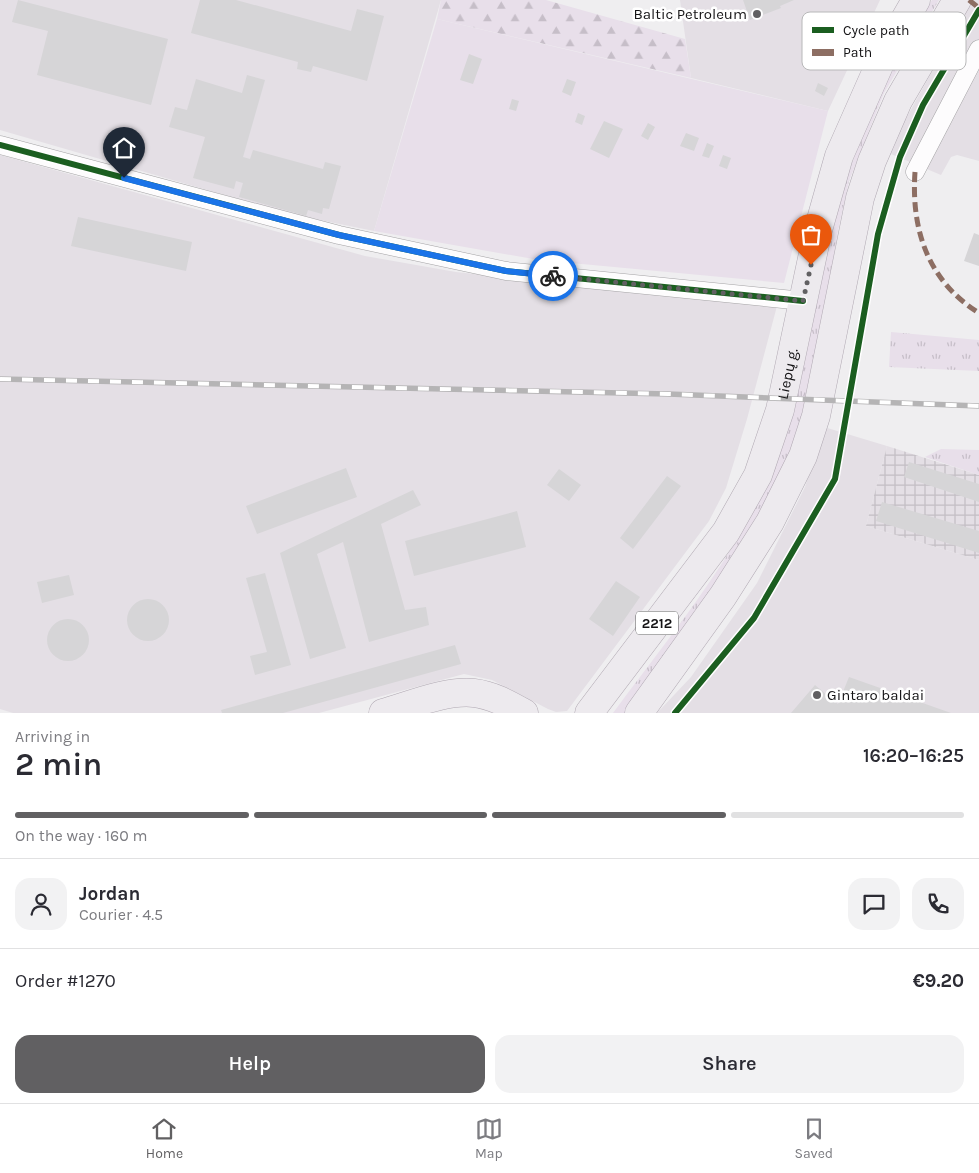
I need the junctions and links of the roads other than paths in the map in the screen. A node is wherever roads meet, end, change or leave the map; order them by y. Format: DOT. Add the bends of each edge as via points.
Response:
graph roads {
  1 [pos="916,0"];
  2 [pos="957,0"];
  3 [pos="909,12"];
  4 [pos="950,12"];
  5 [pos="979,49"];
  6 [pos="877,70"];
  7 [pos="916,70"];
  8 [pos="0,144"];
  9 [pos="915,172"];
  10 [pos="803,301"];
  11 [pos="383,713"];
  12 [pos="524,713"];
  13 [pos="588,713"];
  14 [pos="639,713"];
  1 -- 3 [label="main road, Liepų g. / 2212"];
  2 -- 4 [label="main road"];
  5 -- 9 [label="street"];
  6 -- 10 [label="main road, Liepų g. / 2212" via="839,156 818,230"];
  7 -- 14 [label="main road" via="898,101 860,198 816,416 803,456 770,522 723,596"];
  8 -- 10 [label="street" via="339,235 506,271"];
  10 -- 13 [label="main road, Liepų g. / 2212" via="780,410 758,475 743,504 720,540"];
  11 -- 12 [label="main road" via="459,693 474,693"];
}
